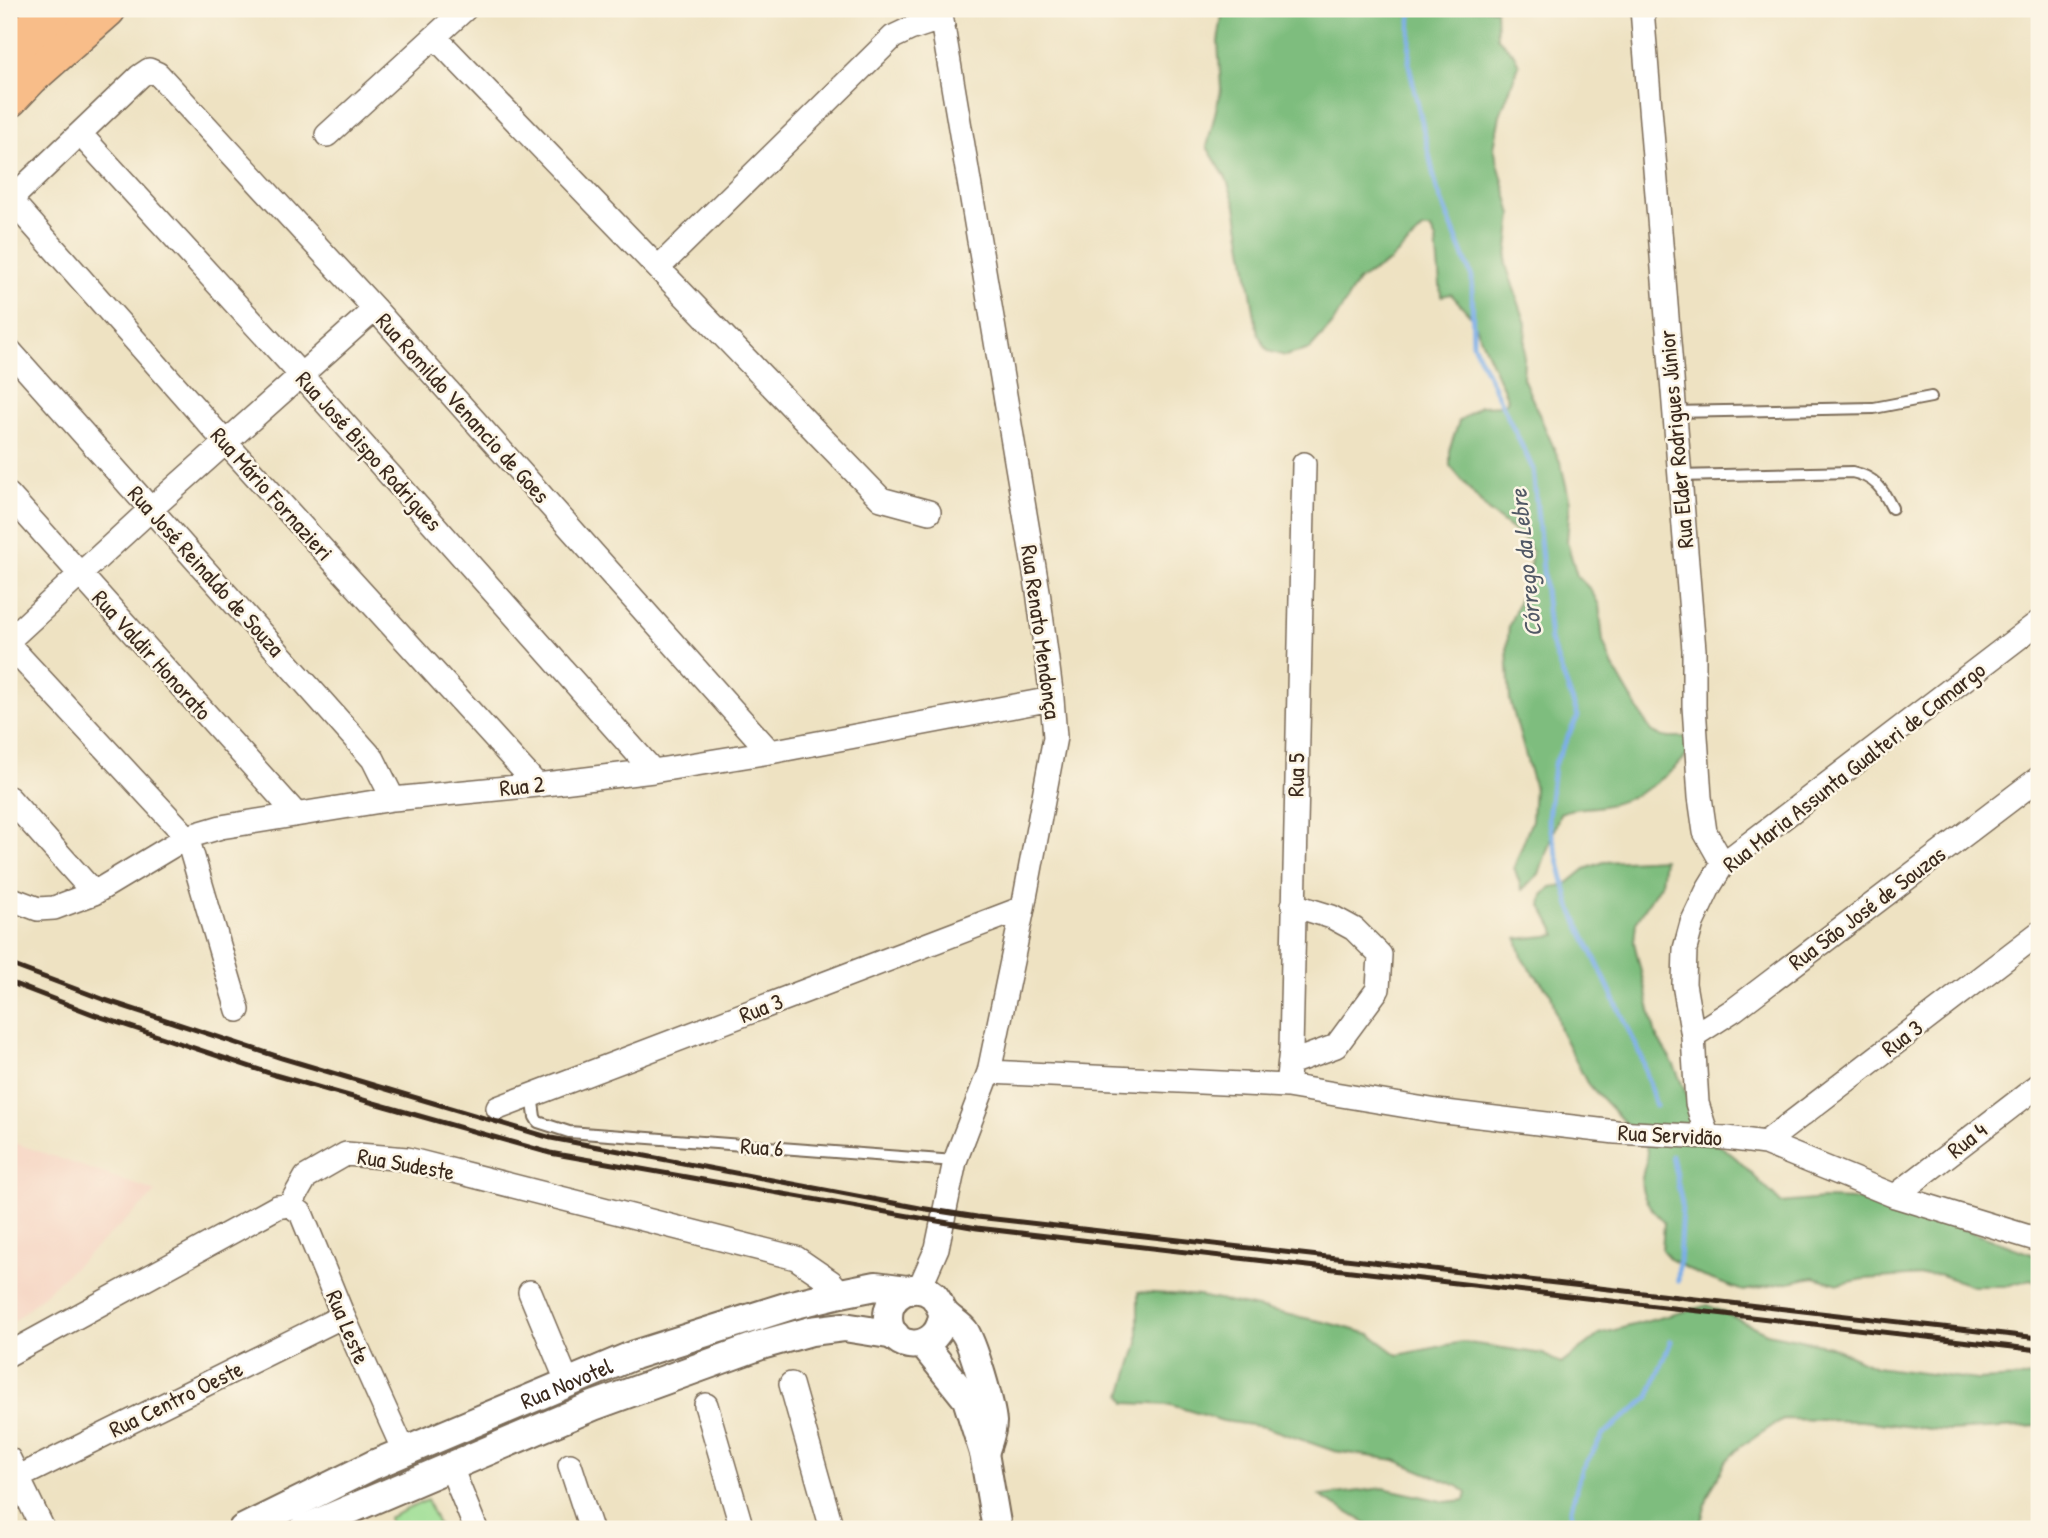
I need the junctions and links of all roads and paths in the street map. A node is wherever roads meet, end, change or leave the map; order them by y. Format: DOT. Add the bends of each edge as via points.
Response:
graph roads {
  1 [pos="55,9"];
  2 [pos="107,9"];
  3 [pos="465,9"];
  4 [pos="1642,9"];
  5 [pos="940,14"];
  6 [pos="435,37"];
  7 [pos="9,49"];
  8 [pos="9,99"];
  9 [pos="81,135"];
  10 [pos="327,135"];
  11 [pos="10,200"];
  12 [pos="658,268"];
  13 [pos="375,309"];
  14 [pos="9,350"];
  15 [pos="301,375"];
  16 [pos="1931,397"];
  17 [pos="1673,412"];
  18 [pos="225,442"];
  19 [pos="1304,464"];
  20 [pos="1678,475"];
  21 [pos="9,495"];
  22 [pos="1892,508"];
  23 [pos="151,509"];
  24 [pos="929,512"];
  25 [pos="80,574"];
  26 [pos="2039,622"];
  27 [pos="9,643"];
  28 [pos="1052,699"];
  29 [pos="770,752"];
  30 [pos="653,771"];
  31 [pos="2039,778"];
  32 [pos="537,785"];
  33 [pos="9,799"];
  34 [pos="393,799"];
  35 [pos="296,814"];
  36 [pos="187,837"];
  37 [pos="1723,864"];
  38 [pos="94,893"];
  39 [pos="9,898"];
  40 [pos="1293,905"];
  41 [pos="1023,908"];
  42 [pos="2039,933"];
  43 [pos="238,1010"];
  44 [pos="1693,1036"];
  45 [pos="1290,1063"];
  46 [pos="989,1072"];
  47 [pos="2039,1085"];
  48 [pos="1287,1086"];
  49 [pos="532,1095"];
  50 [pos="498,1108"];
  51 [pos="1707,1136"];
  52 [pos="1765,1143"];
  53 [pos="956,1161"];
  54 [pos="1895,1196"];
  55 [pos="290,1205"];
  56 [pos="2035,1236"];
  57 [pos="530,1292"];
  58 [pos="841,1293"];
  59 [pos="926,1297"];
  60 [pos="343,1316"];
  61 [pos="895,1335"];
  62 [pos="923,1344"];
  63 [pos="9,1354"];
  64 [pos="567,1381"];
  65 [pos="791,1384"];
  66 [pos="706,1405"];
  67 [pos="474,1422"];
  68 [pos="404,1451"];
  69 [pos="984,1453"];
  70 [pos="450,1465"];
  71 [pos="570,1465"];
  72 [pos="12,1473"];
  73 [pos="43,1529"];
  74 [pos="243,1529"];
  75 [pos="304,1529"];
  76 [pos="476,1529"];
  77 [pos="591,1529"];
  78 [pos="743,1529"];
  79 [pos="832,1529"];
  80 [pos="996,1529"];
  1 -- 7 [label="highway"];
  2 -- 8 [label="highway"];
  3 -- 6 [label="street"];
  4 -- 17 [label="street, Rua Elder Rodrigues Júnior"];
  5 -- 12 [label="street" via="893,37"];
  5 -- 28 [label="street, Rua Renato Mendonça" via="1038,591"];
  6 -- 10 [label="street"];
  6 -- 12 [label="street"];
  9 -- 11 [label="street"];
  9 -- 13 [label="street, Rua Romildo Venancio de Goes" via="141,76 149,71 158,74"];
  9 -- 15 [label="street, Rua José Bispo Rodrigues"];
  11 -- 18 [label="street, Rua Mário Fornazieri"];
  12 -- 24 [label="street" via="881,499"];
  13 -- 15 [label="street"];
  13 -- 29 [label="street, Rua Romildo Venancio de Goes"];
  14 -- 23 [label="street, Rua José Reinaldo de Souza"];
  15 -- 18 [label="street"];
  15 -- 30 [label="street, Rua José Bispo Rodrigues"];
  16 -- 17 [label="lane" via="1874,408"];
  17 -- 20 [label="street, Rua Elder Rodrigues Júnior"];
  18 -- 23 [label="street"];
  18 -- 32 [label="street, Rua Mário Fornazieri"];
  19 -- 40 [label="street, Rua 5"];
  20 -- 22 [label="lane" via="1852,471 1879,483"];
  20 -- 37 [label="street, Rua Elder Rodrigues Júnior" via="1694,650 1700,797 1705,832"];
  21 -- 25 [label="street, Rua Valdir Honorato"];
  23 -- 25 [label="street"];
  23 -- 34 [label="street, Rua José Reinaldo de Souza" via="373,759"];
  25 -- 27 [label="street"];
  25 -- 35 [label="street, Rua Valdir Honorato"];
  26 -- 37 [label="street, Rua Maria Assunta Gualteri de Camargo"];
  27 -- 36 [label="street"];
  28 -- 29 [label="street, Rua 2"];
  28 -- 41 [label="street, Rua Renato Mendonça" via="1055,737"];
  29 -- 30 [label="street, Rua 2"];
  30 -- 32 [label="street, Rua 2"];
  31 -- 44 [label="street, Rua São José de Souzas"];
  32 -- 34 [label="street, Rua 2"];
  33 -- 38 [label="street"];
  34 -- 35 [label="street, Rua 2"];
  35 -- 36 [label="street, Rua 2"];
  36 -- 38 [label="street, Rua 2"];
  36 -- 43 [label="street"];
  37 -- 44 [label="street, Rua Maria Assunta Gualteri de Camargo" via="1692,923 1685,949 1684,984"];
  38 -- 39 [label="street, Rua 2" via="38,909"];
  40 -- 45 [label="street, Rua 5"];
  40 -- 45 [label="street" via="1354,929 1380,955 1378,989 1336,1046"];
  41 -- 46 [label="street, Rua Renato Mendonça"];
  41 -- 49 [label="street, Rua 3"];
  42 -- 52 [label="street, Rua 3"];
  44 -- 51 [label="street, Rua Maria Assunta Gualteri de Camargo" via="1697,1104"];
  45 -- 48 [label="street, Rua 5"];
  46 -- 48 [label="street"];
  46 -- 53 [label="street, Rua Renato Mendonça"];
  47 -- 54 [label="street, Rua 4"];
  48 -- 51 [label="street, Rua Servidão" via="1437,1111 1616,1132"];
  49 -- 50 [label="street, Rua 3"];
  49 -- 53 [label="lane, Rua 6" via="538,1122 569,1132"];
  51 -- 52 [label="street, Rua Servidão"];
  52 -- 54 [label="street, Rua Servidão"];
  53 -- 59 [label="street, Rua Renato Mendonça"];
  54 -- 56 [label="street, Rua Servidão"];
  55 -- 58 [label="street, Rua Sudeste" via="306,1177 346,1154 407,1159 796,1258"];
  55 -- 60 [label="street, Rua Leste" via="301,1213"];
  55 -- 63 [label="street" via="277,1207"];
  57 -- 64 [label="street"];
  58 -- 59 [label="street, Rua Novotel" via="876,1286"];
  58 -- 64 [label="street, Rua Novotel" via="634,1355"];
  59 -- 61 [label="street" via="900,1293 890,1306 888,1321"];
  59 -- 62 [label="street" via="941,1328"];
  59 -- 69 [label="street" via="964,1331 983,1381 992,1424"];
  60 -- 68 [label="street, Rua Leste"];
  60 -- 72 [label="street, Rua Centro Oeste"];
  61 -- 62 [label="street" via="908,1344"];
  61 -- 70 [label="street, Rua Novotel" via="844,1327 761,1345 593,1406"];
  62 -- 69 [label="street" via="967,1399"];
  64 -- 67 [label="street, Rua Novotel"];
  65 -- 79 [label="street"];
  66 -- 78 [label="street"];
  67 -- 68 [label="street, Rua Novotel"];
  67 -- 70 [label="street"];
  68 -- 70 [label="street"];
  68 -- 74 [label="street, Rua Novotel"];
  69 -- 80 [label="street"];
  70 -- 75 [label="street, Rua Novotel"];
  70 -- 76 [label="street"];
  71 -- 77 [label="street"];
  72 -- 73 [label="street"];
}
